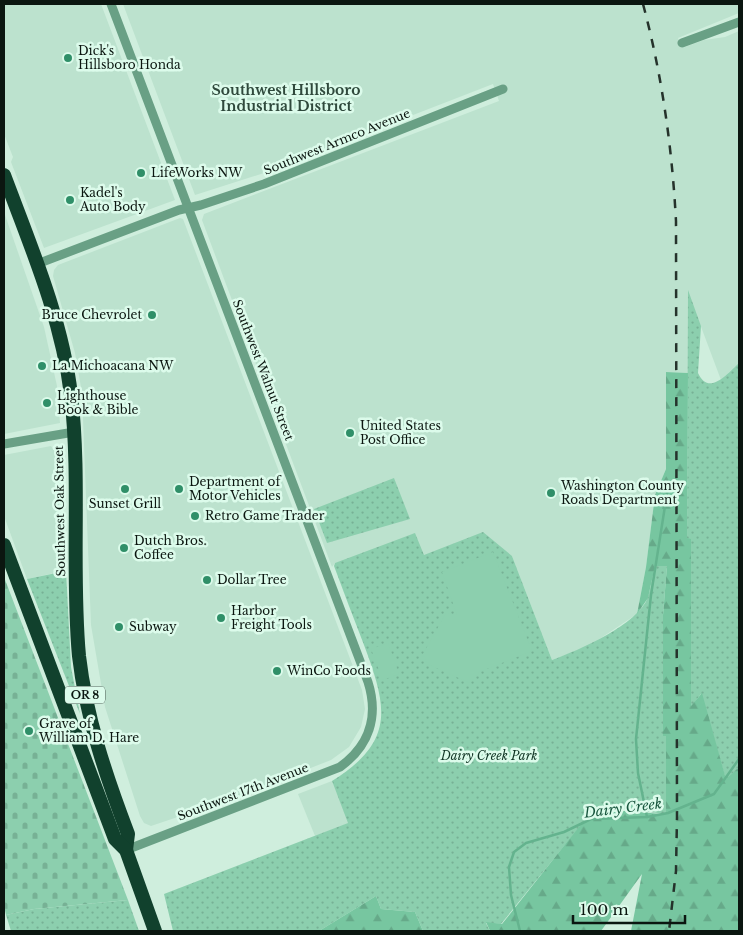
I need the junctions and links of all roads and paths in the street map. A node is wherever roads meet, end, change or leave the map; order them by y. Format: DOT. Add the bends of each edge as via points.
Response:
graph roads {
  1 [pos="110,4"];
  2 [pos="739,22"];
  3 [pos="682,43"];
  4 [pos="503,89"];
  5 [pos="4,175"];
  6 [pos="188,208"];
  7 [pos="37,264"];
  8 [pos="74,432"];
  9 [pos="4,444"];
  10 [pos="4,545"];
  11 [pos="362,746"];
  12 [pos="126,850"];
  13 [pos="155,931"];
  1 -- 6 [label="street, Southwest Walnut Street"];
  2 -- 3 [label="street"];
  4 -- 6 [label="street, Southwest Armco Avenue" via="264,184"];
  5 -- 7 [label="highway, Southwest Oak Street / OR 8"];
  6 -- 7 [label="street, Southwest Armco Avenue"];
  6 -- 11 [label="street, Southwest Walnut Street" via="368,682 373,712"];
  7 -- 8 [label="highway, Southwest Oak Street / OR 8" via="64,356"];
  8 -- 9 [label="street"];
  8 -- 12 [label="highway, Southwest Oak Street / OR 8" via="76,604 80,657 95,736 128,834"];
  10 -- 12 [label="highway, OR 8" via="115,839"];
  11 -- 12 [label="street, Southwest 17th Avenue" via="333,770"];
  12 -- 13 [label="highway, OR 8"];
}
